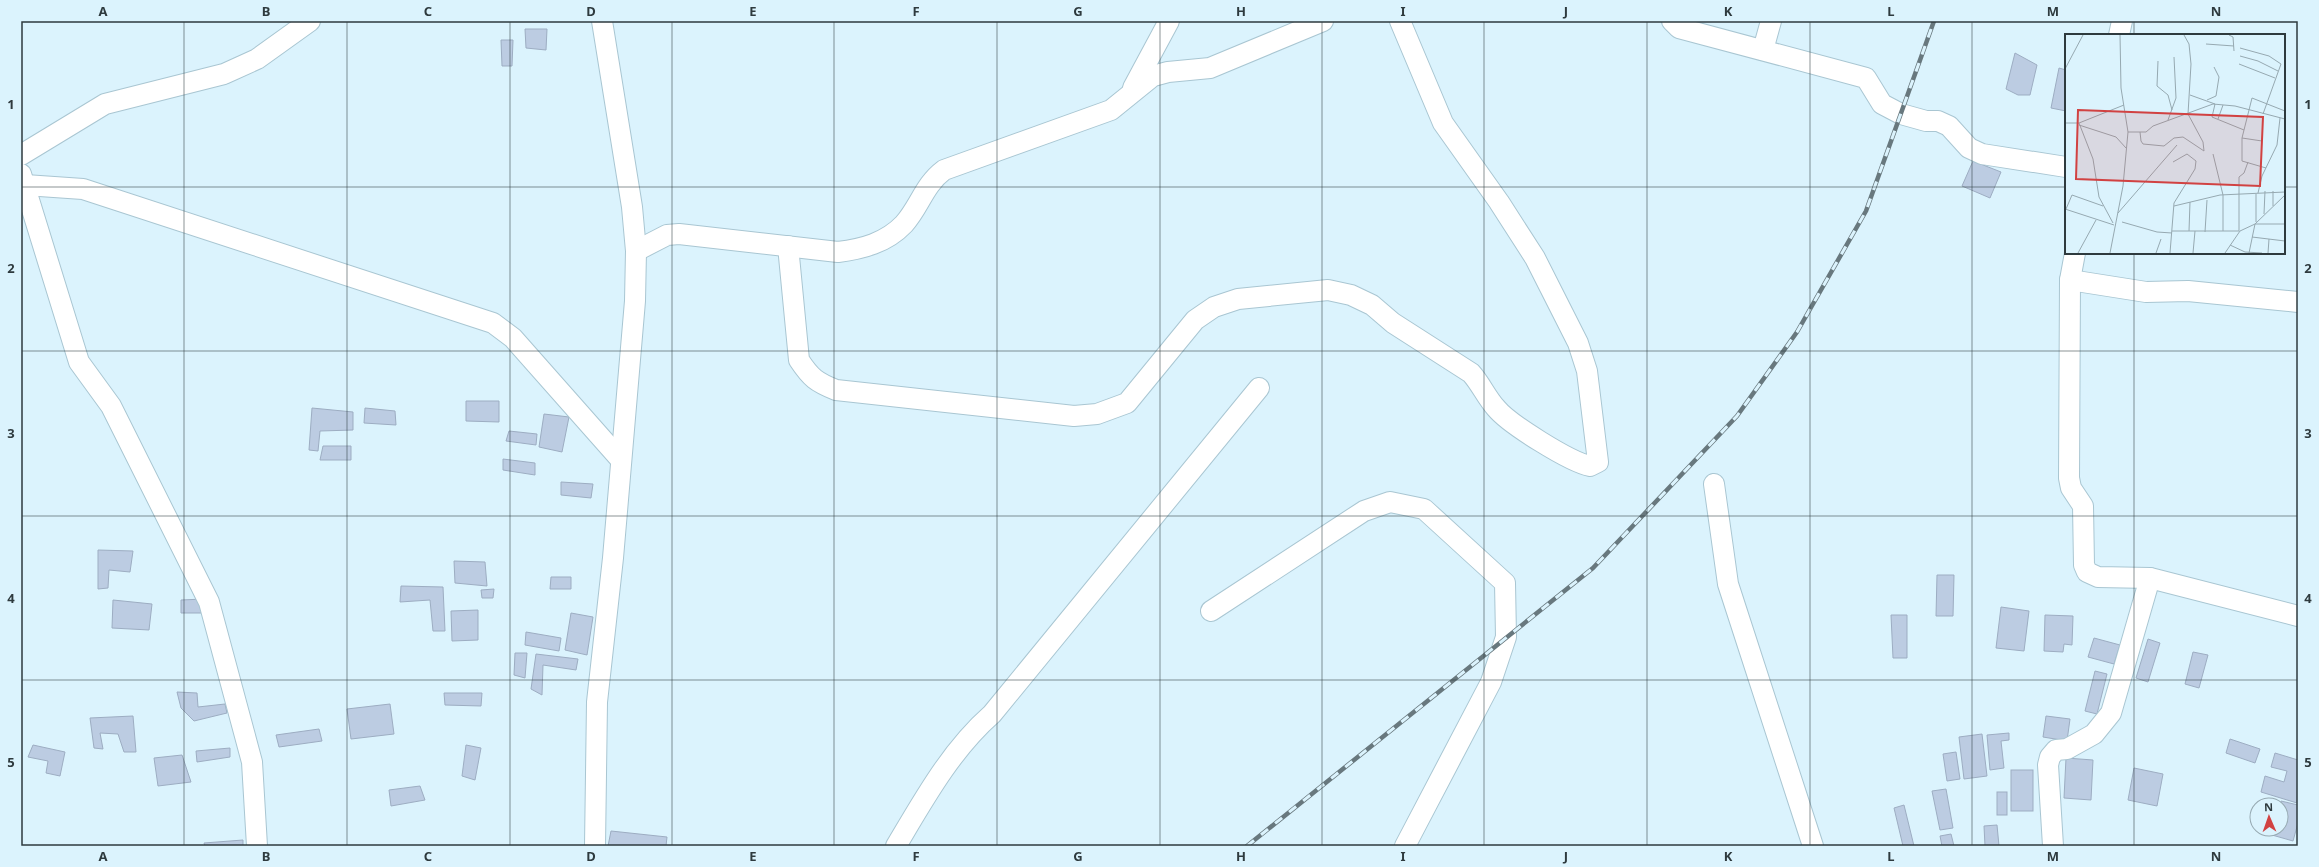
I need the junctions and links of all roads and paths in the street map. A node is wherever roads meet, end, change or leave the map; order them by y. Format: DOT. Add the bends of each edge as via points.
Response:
graph roads {
  1 [pos="310,21"];
  2 [pos="602,21"];
  3 [pos="1169,21"];
  4 [pos="1323,21"];
  5 [pos="1400,21"];
  6 [pos="1672,21"];
  7 [pos="1771,21"];
  8 [pos="2122,21"];
  9 [pos="2119,34"];
  10 [pos="1763,50"];
  11 [pos="1127,98"];
  12 [pos="21,154"];
  13 [pos="2065,167"];
  14 [pos="23,180"];
  15 [pos="788,246"];
  16 [pos="636,251"];
  17 [pos="2075,254"];
  18 [pos="2070,280"];
  19 [pos="2298,302"];
  20 [pos="1259,388"];
  21 [pos="620,459"];
  22 [pos="1714,484"];
  23 [pos="2150,578"];
  24 [pos="1211,611"];
  25 [pos="2298,616"];
  26 [pos="257,846"];
  27 [pos="595,846"];
  28 [pos="896,846"];
  29 [pos="1405,846"];
  30 [pos="1813,846"];
  31 [pos="2053,846"];
  1 -- 12 [label="street" via="241,68 105,104"];
  2 -- 16 [label="street" via="632,207"];
  3 -- 11 [label="street"];
  4 -- 11 [label="street" via="1210,68 1153,76"];
  5 -- 15 [label="street" via="1443,123 1536,258 1578,342 1587,371 1598,462 1590,466 1568,459 1509,419 1497,410 1471,373 1394,323 1372,305 1351,295 1328,290 1238,299 1214,307 1195,320 1127,404 1097,414 1074,416 836,390 809,376 799,360"];
  6 -- 10 [label="street" via="1679,28"];
  7 -- 10 [label="street"];
  8 -- 9 [label="street"];
  10 -- 13 [label="street" via="1866,78 1882,104 1901,114 1926,121 1938,121 1949,126 1969,148 1982,154"];
  11 -- 15 [label="street" via="1111,110 944,170 932,179 904,223 886,238 861,249 838,252"];
  14 -- 21 [label="street" via="82,189 493,323 513,338"];
  14 -- 26 [label="street" via="79,362 111,406 209,602 252,762"];
  15 -- 16 [label="street" via="680,234 667,235"];
  16 -- 21 [label="street"];
  17 -- 18 [label="street"];
  18 -- 19 [label="street" via="2146,292 2188,291"];
  18 -- 23 [label="street" via="2068,478 2071,488 2084,506 2084,565 2092,576"];
  20 -- 28 [label="street" via="992,714 972,732 924,798"];
  21 -- 27 [label="street" via="613,558 597,702"];
  22 -- 30 [label="street" via="1728,584"];
  23 -- 25 [label="street"];
  23 -- 31 [label="street" via="2111,713 2094,734 2067,749 2056,750 2050,757 2048,765"];
  24 -- 29 [label="street" via="1364,511 1390,502 1424,509 1505,583 1506,637 1491,682"];
}
